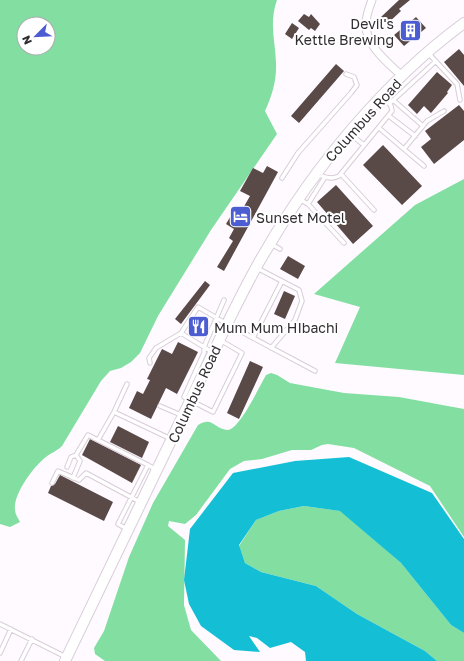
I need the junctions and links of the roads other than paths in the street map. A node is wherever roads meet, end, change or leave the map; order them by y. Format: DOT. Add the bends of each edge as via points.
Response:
graph roads {
  1 [pos="372,0"];
  2 [pos="464,23"];
  3 [pos="428,53"];
  4 [pos="436,61"];
  5 [pos="346,74"];
  6 [pos="402,76"];
  7 [pos="386,100"];
  8 [pos="393,100"];
  9 [pos="460,100"];
  10 [pos="444,111"];
  11 [pos="389,116"];
  12 [pos="424,126"];
  13 [pos="379,128"];
  14 [pos="349,133"];
  15 [pos="415,136"];
  16 [pos="364,146"];
  17 [pos="404,149"];
  18 [pos="424,166"];
  19 [pos="341,174"];
  20 [pos="320,176"];
  21 [pos="282,178"];
  22 [pos="298,198"];
  23 [pos="308,204"];
  24 [pos="374,210"];
  25 [pos="344,243"];
  26 [pos="270,244"];
  27 [pos="280,249"];
  28 [pos="256,268"];
  29 [pos="282,281"];
  30 [pos="224,300"];
  31 [pos="216,318"];
  32 [pos="227,324"];
  33 [pos="181,333"];
  34 [pos="253,338"];
  35 [pos="220,340"];
  36 [pos="204,347"];
  37 [pos="271,348"];
  38 [pos="213,352"];
  39 [pos="150,364"];
  40 [pos="316,371"];
  41 [pos="127,384"];
  42 [pos="190,401"];
  43 [pos="160,406"];
  44 [pos="114,412"];
  45 [pos="183,416"];
  46 [pos="172,439"];
  47 [pos="98,440"];
  48 [pos="76,455"];
  49 [pos="67,467"];
  50 [pos="152,468"];
  51 [pos="73,478"];
  52 [pos="52,483"];
  53 [pos="132,498"];
  54 [pos="141,502"];
  55 [pos="128,529"];
  56 [pos="0,624"];
  57 [pos="11,629"];
  58 [pos="32,639"];
  59 [pos="0,653"];
  60 [pos="66,659"];
  61 [pos="21,661"];
  1 -- 6 [label="street" via="367,15 367,33 376,49"];
  2 -- 3 [label="main road, Columbus Road"];
  3 -- 4 [label="lane"];
  3 -- 6 [label="main road, Columbus Road"];
  4 -- 8 [label="lane"];
  4 -- 9 [label="lane" via="457,84"];
  5 -- 21 [label="lane" via="354,76 357,85 298,154"];
  6 -- 7 [label="main road, Columbus Road"];
  7 -- 8 [label="lane"];
  7 -- 11 [label="lane" via="392,111"];
  7 -- 14 [label="main road, Columbus Road"];
  8 -- 12 [label="lane"];
  10 -- 12 [label="lane" via="427,121"];
  11 -- 13 [label="lane"];
  11 -- 15 [label="lane"];
  12 -- 15 [label="lane"];
  13 -- 16 [label="lane"];
  13 -- 17 [label="lane"];
  14 -- 16 [label="lane"];
  14 -- 20 [label="main road, Columbus Road"];
  15 -- 17 [label="lane"];
  16 -- 19 [label="lane"];
  17 -- 18 [label="lane"];
  19 -- 20 [label="lane" via="334,178"];
  19 -- 24 [label="lane"];
  20 -- 22 [label="main road, Columbus Road"];
  20 -- 23 [label="lane"];
  22 -- 23 [label="lane"];
  22 -- 26 [label="main road, Columbus Road"];
  23 -- 25 [label="lane"];
  26 -- 27 [label="lane"];
  26 -- 28 [label="main road, Columbus Road"];
  28 -- 29 [label="lane"];
  28 -- 32 [label="main road, Columbus Road"];
  29 -- 34 [label="lane"];
  29 -- 37 [label="lane" via="299,290 302,301 294,320"];
  30 -- 31 [label="lane"];
  31 -- 32 [label="lane"];
  31 -- 33 [label="lane" via="198,307"];
  31 -- 36 [label="lane"];
  32 -- 34 [label="lane"];
  32 -- 35 [label="main road, Columbus Road"];
  33 -- 36 [label="lane"];
  33 -- 39 [label="lane" via="156,348 149,358"];
  34 -- 37 [label="lane"];
  35 -- 38 [label="main road, Columbus Road"];
  35 -- 42 [label="lane" via="242,353 236,366 213,412"];
  36 -- 38 [label="lane"];
  36 -- 42 [label="lane" via="204,353 184,397"];
  37 -- 40 [label="lane"];
  38 -- 42 [label="main road, Columbus Road"];
  41 -- 44 [label="lane"];
  42 -- 45 [label="main road, Columbus Road"];
  43 -- 45 [label="lane"];
  44 -- 46 [label="lane"];
  44 -- 47 [label="lane"];
  45 -- 46 [label="main road, Columbus Road"];
  46 -- 50 [label="main road, Columbus Road"];
  47 -- 48 [label="lane" via="88,435"];
  47 -- 50 [label="lane"];
  48 -- 49 [label="lane" via="71,457"];
  48 -- 51 [label="lane" via="80,461"];
  50 -- 53 [label="lane"];
  50 -- 54 [label="main road, Columbus Road"];
  51 -- 52 [label="lane" via="58,471"];
  51 -- 53 [label="lane" via="79,480 86,473"];
  53 -- 54 [label="lane"];
  53 -- 55 [label="lane" via="118,524"];
  54 -- 55 [label="main road, Columbus Road"];
  55 -- 60 [label="main road, Columbus Road"];
  56 -- 57 [label="lane"];
  57 -- 58 [label="lane"];
  57 -- 59 [label="lane"];
  58 -- 60 [label="lane"];
  58 -- 61 [label="lane"];
}
